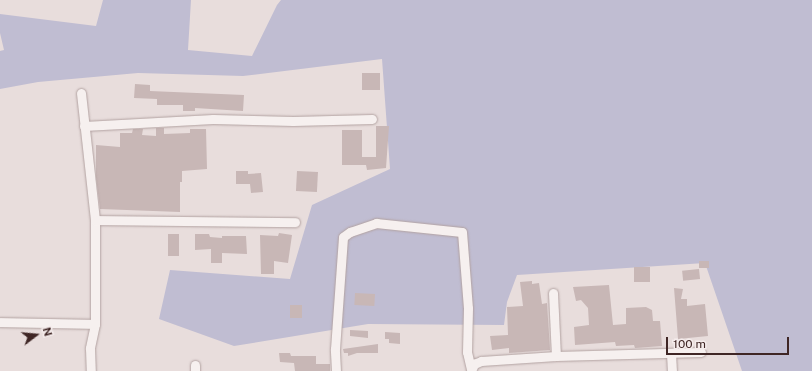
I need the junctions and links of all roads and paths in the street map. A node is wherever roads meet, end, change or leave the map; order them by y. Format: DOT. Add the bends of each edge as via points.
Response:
graph roads {
  1 [pos="82,93"];
  2 [pos="372,119"];
  3 [pos="84,126"];
  4 [pos="95,220"];
  5 [pos="295,222"];
  6 [pos="553,293"];
  7 [pos="0,322"];
  8 [pos="95,324"];
  9 [pos="701,352"];
  10 [pos="672,353"];
  11 [pos="556,356"];
  12 [pos="471,370"];
  13 [pos="91,371"];
  14 [pos="336,371"];
  15 [pos="672,371"];
  1 -- 3 [label="street"];
  2 -- 3 [label="street" via="292,121 212,118"];
  3 -- 4 [label="street"];
  4 -- 5 [label="street"];
  4 -- 8 [label="street"];
  6 -- 11 [label="street"];
  7 -- 8 [label="street"];
  8 -- 13 [label="street" via="90,348"];
  9 -- 10 [label="street"];
  10 -- 11 [label="street"];
  10 -- 15 [label="street"];
  11 -- 12 [label="street" via="481,361 474,364"];
  12 -- 14 [label="street" via="466,352 468,308 462,232 376,223 350,232 344,237 335,349"];
}
